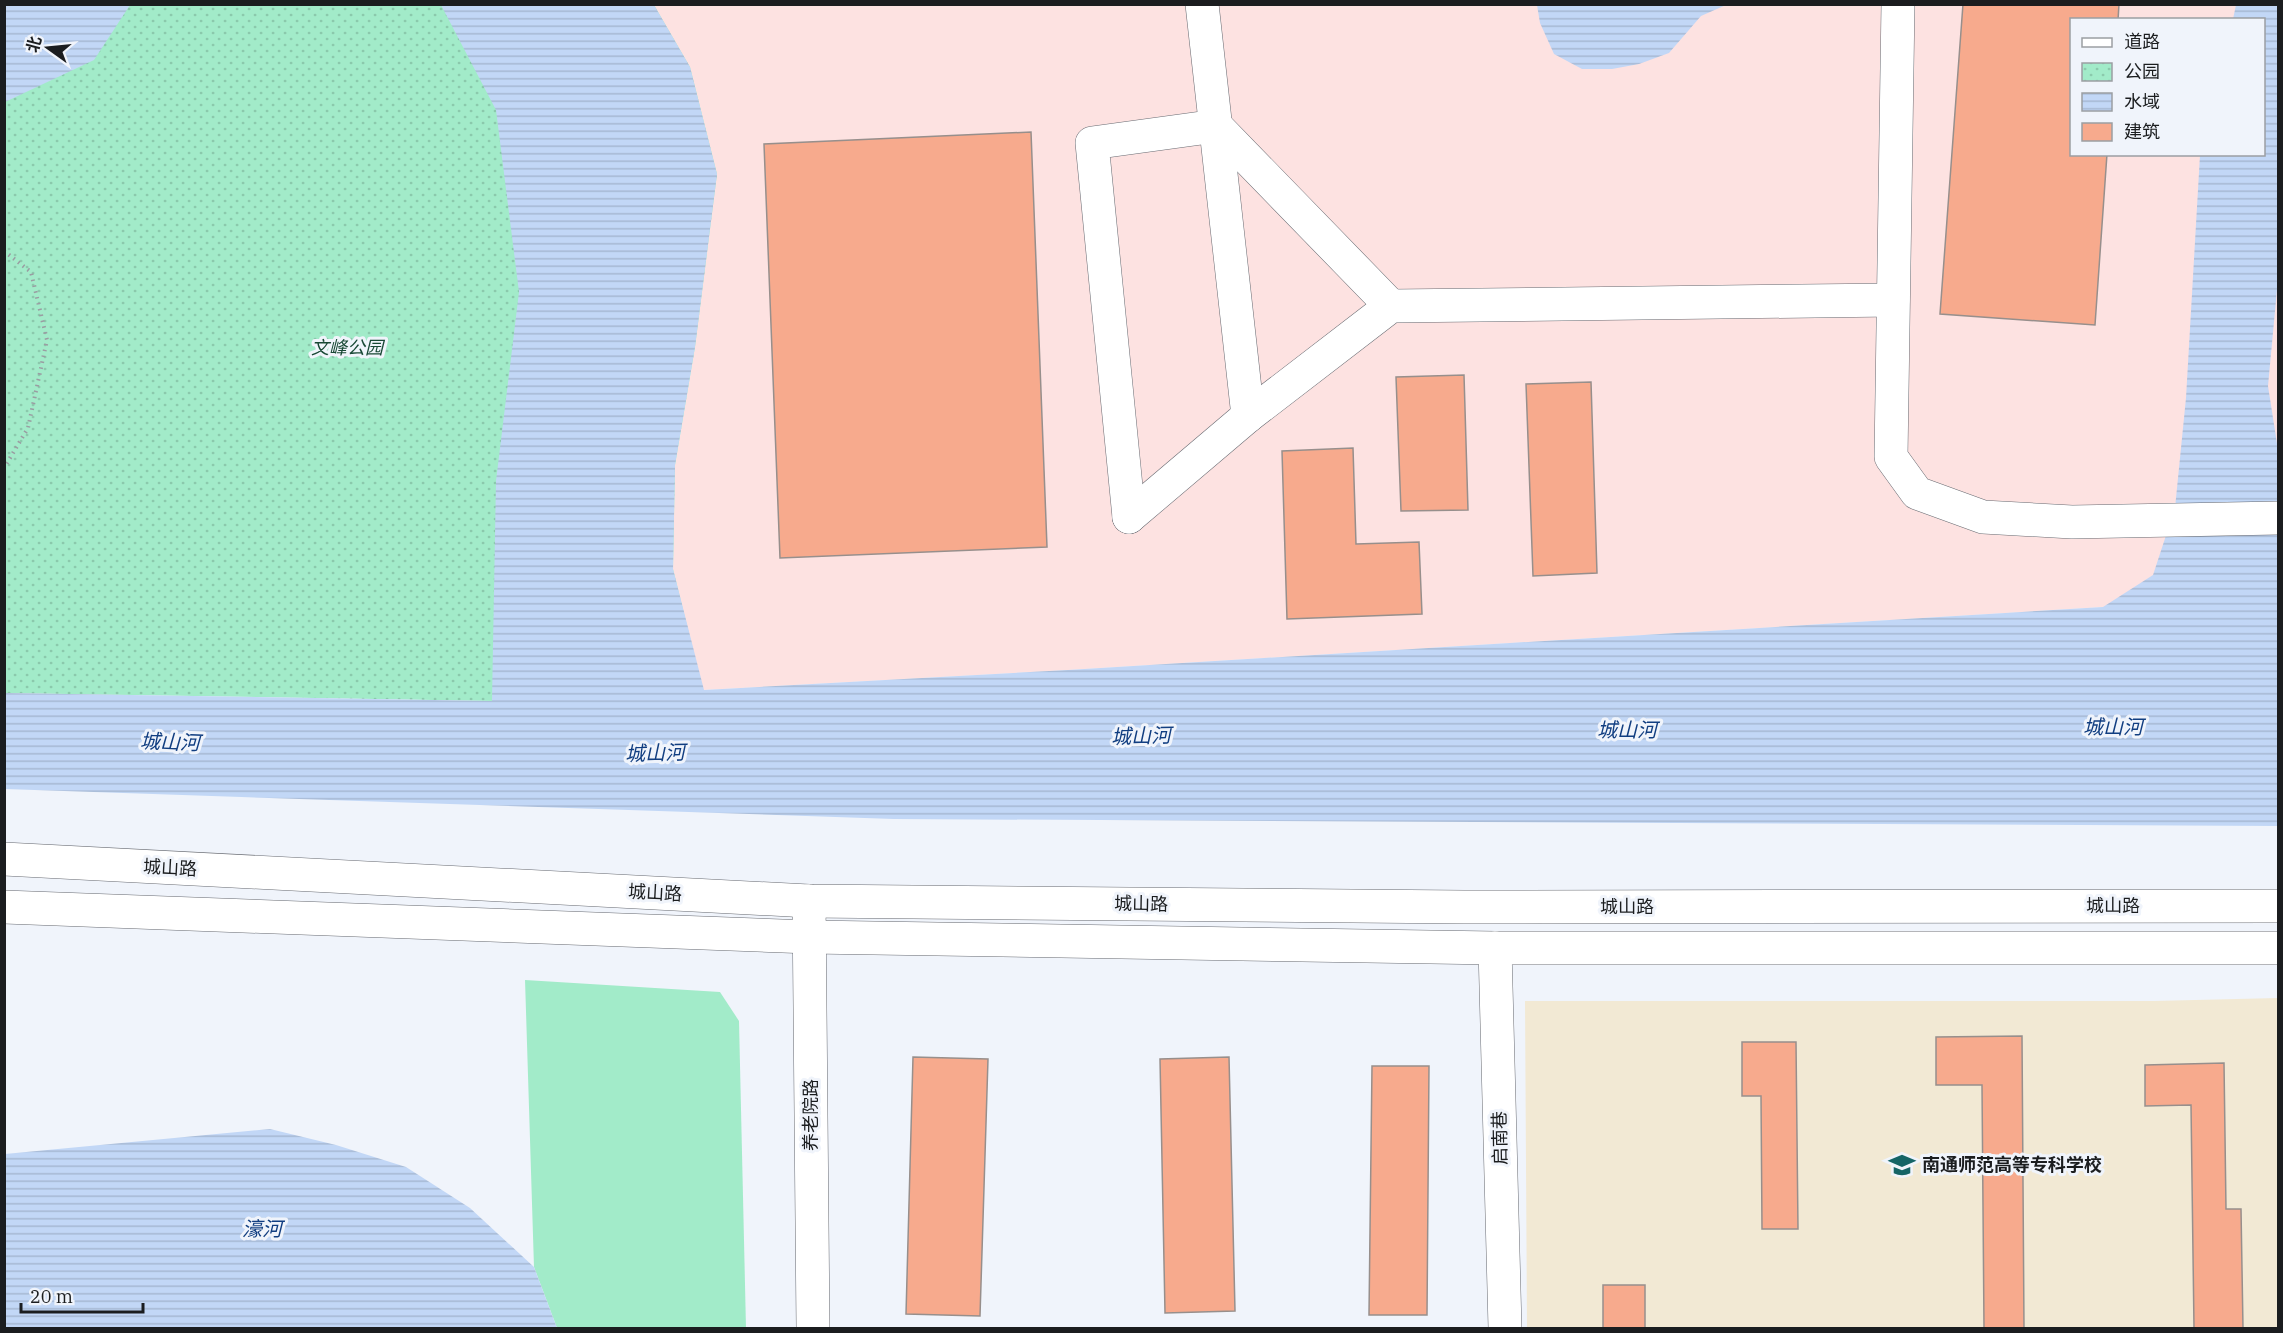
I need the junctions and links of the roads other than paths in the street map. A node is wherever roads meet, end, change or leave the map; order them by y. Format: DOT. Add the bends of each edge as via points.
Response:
graph roads {
  1 [pos="1202,4"];
  2 [pos="1898,4"];
  3 [pos="1216,126"];
  4 [pos="1893,300"];
  5 [pos="1391,306"];
  6 [pos="1248,416"];
  7 [pos="2278,518"];
  8 [pos="4,859"];
  9 [pos="809,901"];
  10 [pos="4,906"];
  11 [pos="2278,906"];
  12 [pos="810,937"];
  13 [pos="1495,948"];
  14 [pos="2278,948"];
  15 [pos="813,1329"];
  16 [pos="1505,1329"];
  1 -- 3 [label="main road"];
  2 -- 4 [label="main road"];
  3 -- 5 [label="main road"];
  3 -- 6 [label="main road"];
  3 -- 6 [label="main road" via="1092,143 1129,517"];
  4 -- 5 [label="main road"];
  4 -- 7 [label="main road" via="1891,457 1917,493 1983,517 2072,522"];
  5 -- 6 [label="main road"];
  8 -- 9 [label="main road, 城山路"];
  9 -- 11 [label="main road, 城山路" via="1452,907"];
  9 -- 12 [label="main road, 养老院路"];
  10 -- 12 [label="main road, 城山路"];
  12 -- 13 [label="main road, 城山路"];
  12 -- 15 [label="main road, 养老院路"];
  13 -- 14 [label="main road, 城山路"];
  13 -- 16 [label="main road, 启南巷"];
}
